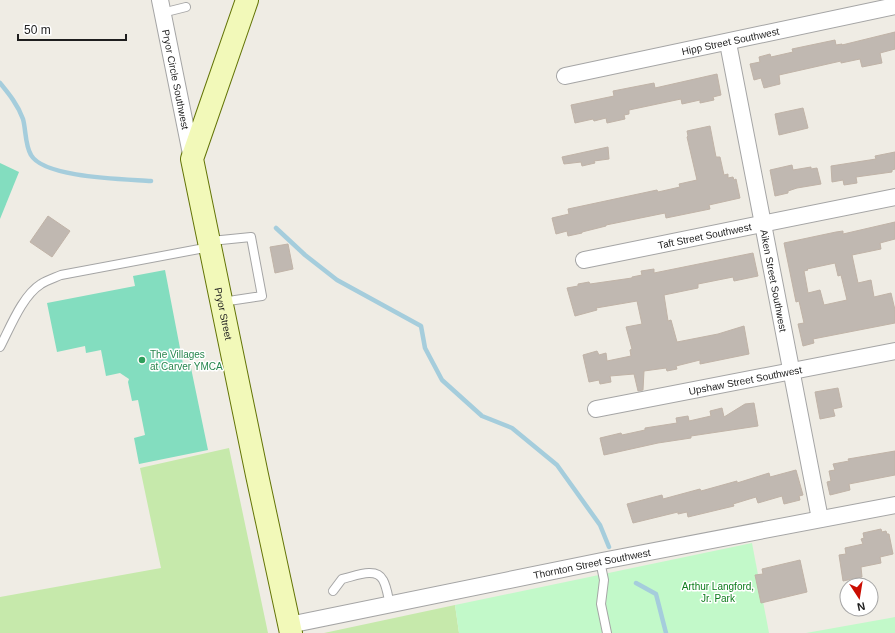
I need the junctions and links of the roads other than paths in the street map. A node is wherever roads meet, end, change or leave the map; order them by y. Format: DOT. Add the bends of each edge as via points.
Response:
graph roads {
  1 [pos="248,0"];
  2 [pos="159,4"];
  3 [pos="895,6"];
  4 [pos="186,7"];
  5 [pos="728,43"];
  6 [pos="565,76"];
  7 [pos="192,159"];
  8 [pos="895,197"];
  9 [pos="763,223"];
  10 [pos="210,244"];
  11 [pos="584,260"];
  12 [pos="222,302"];
  13 [pos="0,347"];
  14 [pos="895,351"];
  15 [pos="792,371"];
  16 [pos="596,409"];
  17 [pos="895,505"];
  18 [pos="820,519"];
  19 [pos="600,561"];
  20 [pos="333,591"];
  21 [pos="390,605"];
  22 [pos="290,629"];
  23 [pos="606,633"];
  1 -- 7 [label="main road"];
  2 -- 4 [label="lane"];
  2 -- 7 [label="street, Pryor Circle Southwest"];
  3 -- 5 [label="street, Hipp Street Southwest"];
  5 -- 6 [label="street, Hipp Street Southwest"];
  5 -- 9 [label="street, Aiken Street Southwest"];
  7 -- 10 [label="main road, Pryor Street"];
  8 -- 9 [label="street, Taft Street Southwest"];
  9 -- 11 [label="street, Taft Street Southwest"];
  9 -- 15 [label="street, Aiken Street Southwest"];
  10 -- 12 [label="main road, Pryor Street"];
  10 -- 12 [label="lane" via="251,237 262,296"];
  10 -- 13 [label="lane" via="61,275 40,284 28,296"];
  12 -- 22 [label="main road, Pryor Street"];
  14 -- 15 [label="street, Upshaw Street Southwest"];
  15 -- 16 [label="street, Upshaw Street Southwest"];
  15 -- 18 [label="street, Aiken Street Southwest"];
  17 -- 18 [label="street, Thornton Street Southwest"];
  18 -- 19 [label="street, Thornton Street Southwest"];
  19 -- 21 [label="street, Thornton Street Southwest"];
  19 -- 23 [label="lane" via="604,580 601,604"];
  20 -- 21 [label="lane" via="342,579 378,574 383,579"];
  21 -- 22 [label="street, Thornton Street Southwest"];
}
